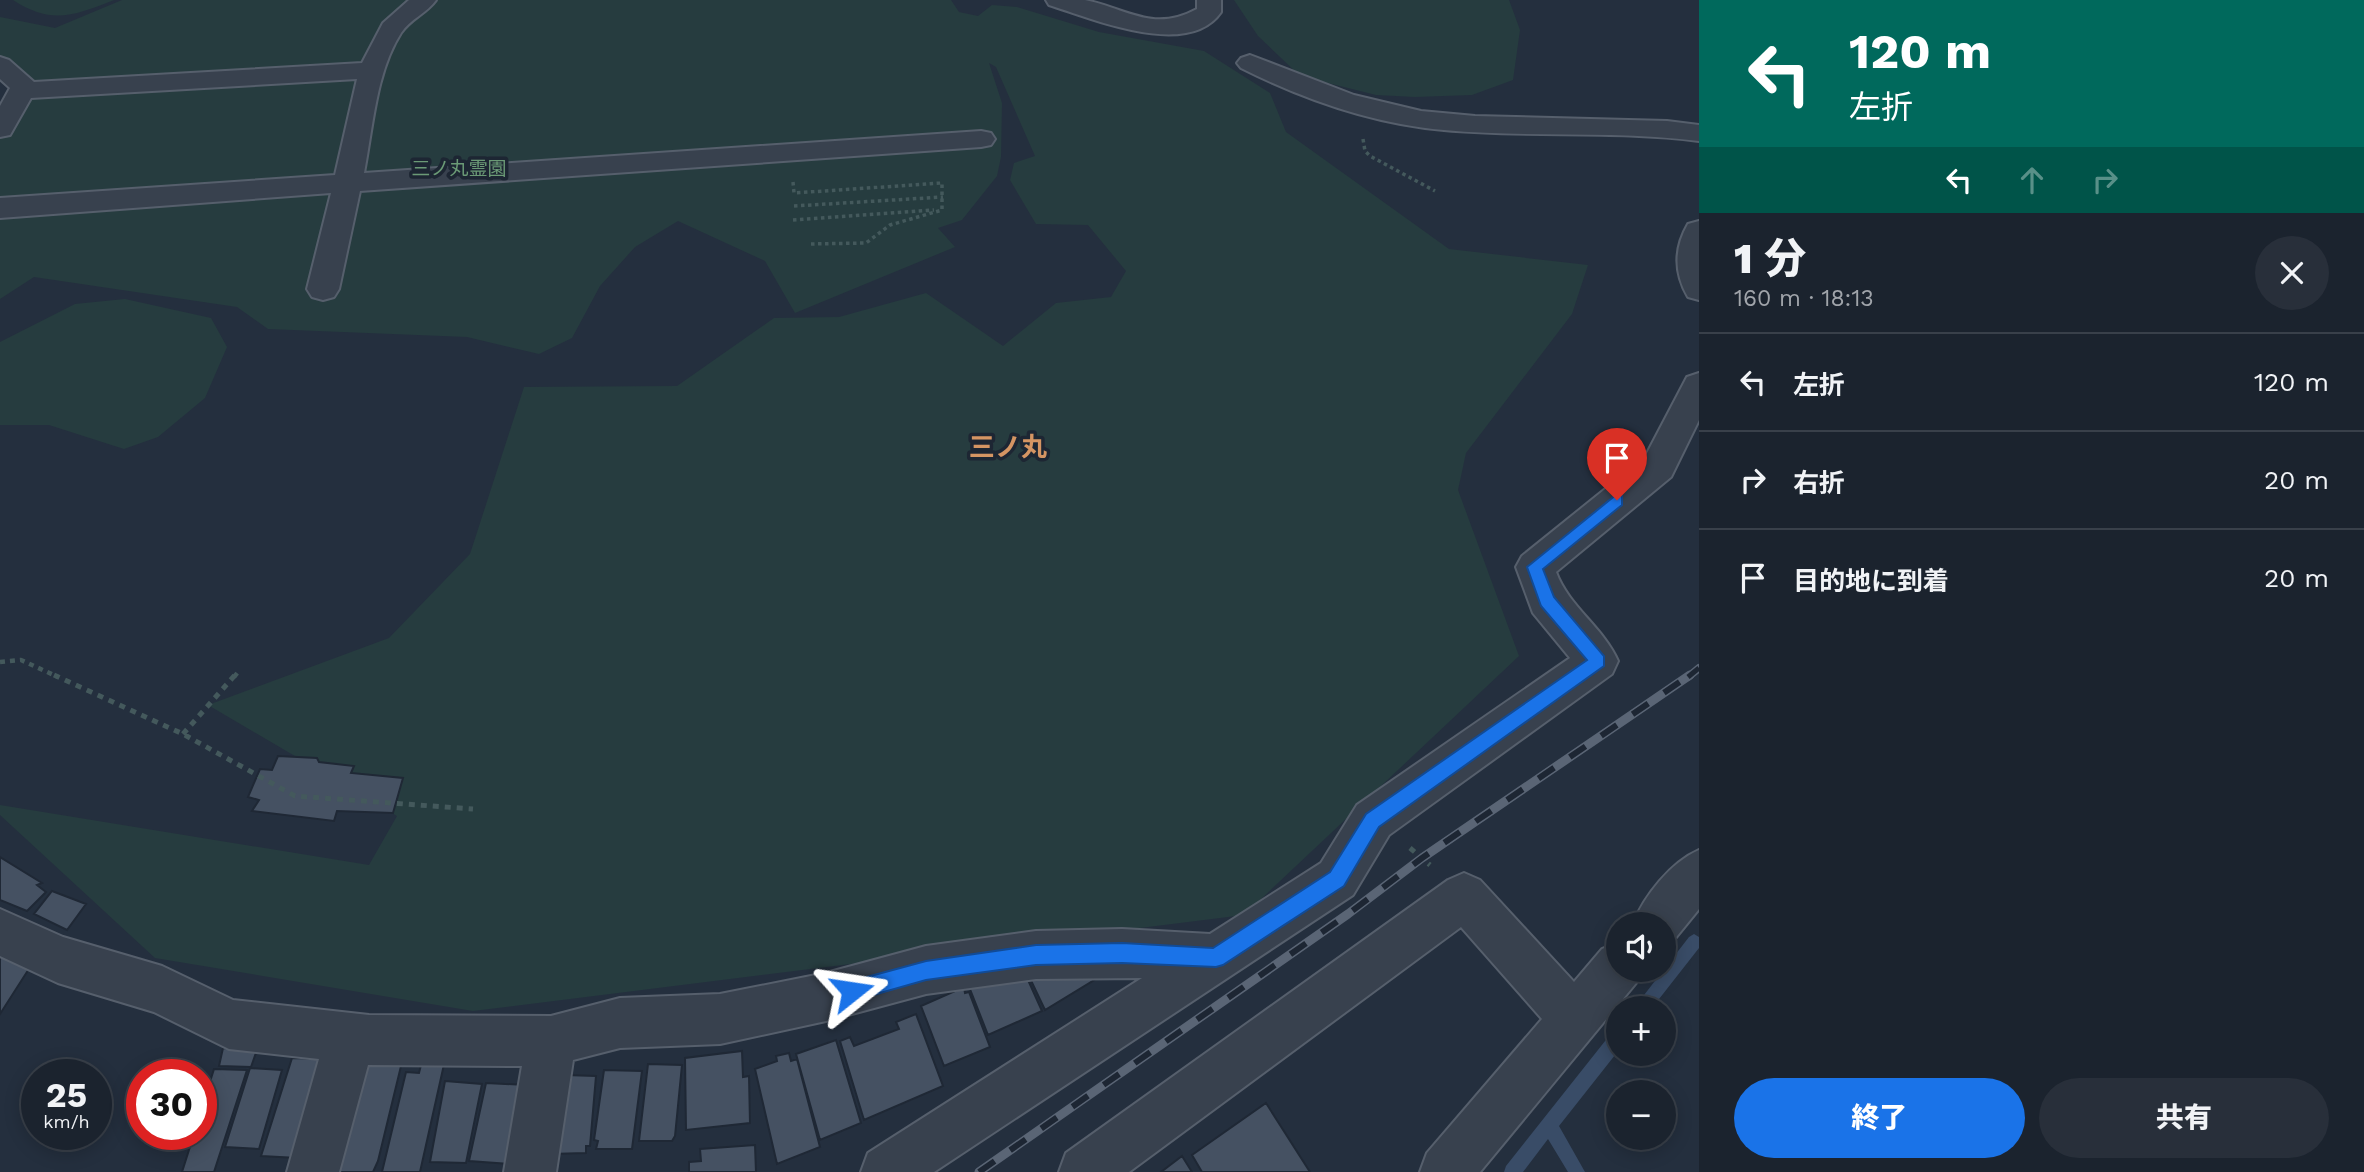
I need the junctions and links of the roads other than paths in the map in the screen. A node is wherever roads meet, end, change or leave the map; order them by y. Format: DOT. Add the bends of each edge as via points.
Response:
graph roads {
  1 [pos="424,0"];
  2 [pos="1058,0"];
  3 [pos="1209,0"];
  4 [pos="1250,63"];
  5 [pos="0,65"];
  6 [pos="374,70"];
  7 [pos="21,92"];
  8 [pos="0,130"];
  9 [pos="1699,133"];
  10 [pos="981,139"];
  11 [pos="348,183"];
  12 [pos="0,208"];
  13 [pos="1699,231"];
  14 [pos="323,289"];
  15 [pos="1699,289"];
  16 [pos="1699,386"];
  17 [pos="1695,887"];
  18 [pos="1669,912"];
  19 [pos="0,932"];
  20 [pos="1216,958"];
  21 [pos="1606,981"];
  22 [pos="1574,1018"];
  23 [pos="350,1038"];
  24 [pos="551,1041"];
  25 [pos="313,1172"];
  26 [pos="530,1172"];
  27 [pos="887,1172"];
  28 [pos="1086,1172"];
  29 [pos="1446,1172"];
  1 -- 6 [label="street" via="398,21"];
  2 -- 3 [label="street" via="1153,28 1197,21 1209,12"];
  4 -- 9 [label="street" via="1301,86 1429,121 1584,124"];
  5 -- 7 [label="street" via="24,87"];
  6 -- 7 [label="street"];
  6 -- 11 [label="street"];
  7 -- 8 [label="street"];
  10 -- 11 [label="street"];
  11 -- 12 [label="street"];
  11 -- 14 [label="street"];
  13 -- 15 [label="street" via="1690,250"];
  16 -- 20 [label="street" via="1658,467 1535,567 1547,601 1598,661 1373,820 1337,879"];
  17 -- 18 [label="street"];
  19 -- 23 [label="street" via="58,959 162,990 229,1024"];
  20 -- 24 [label="street" via="1036,955 926,971 720,1019 620,1023"];
  20 -- 27 [label="street"];
  21 -- 22 [label="street"];
  22 -- 28 [label="street" via="1464,896"];
  22 -- 29 [label="street"];
  23 -- 24 [label="street"];
  23 -- 25 [label="street"];
  24 -- 26 [label="street"];
}
